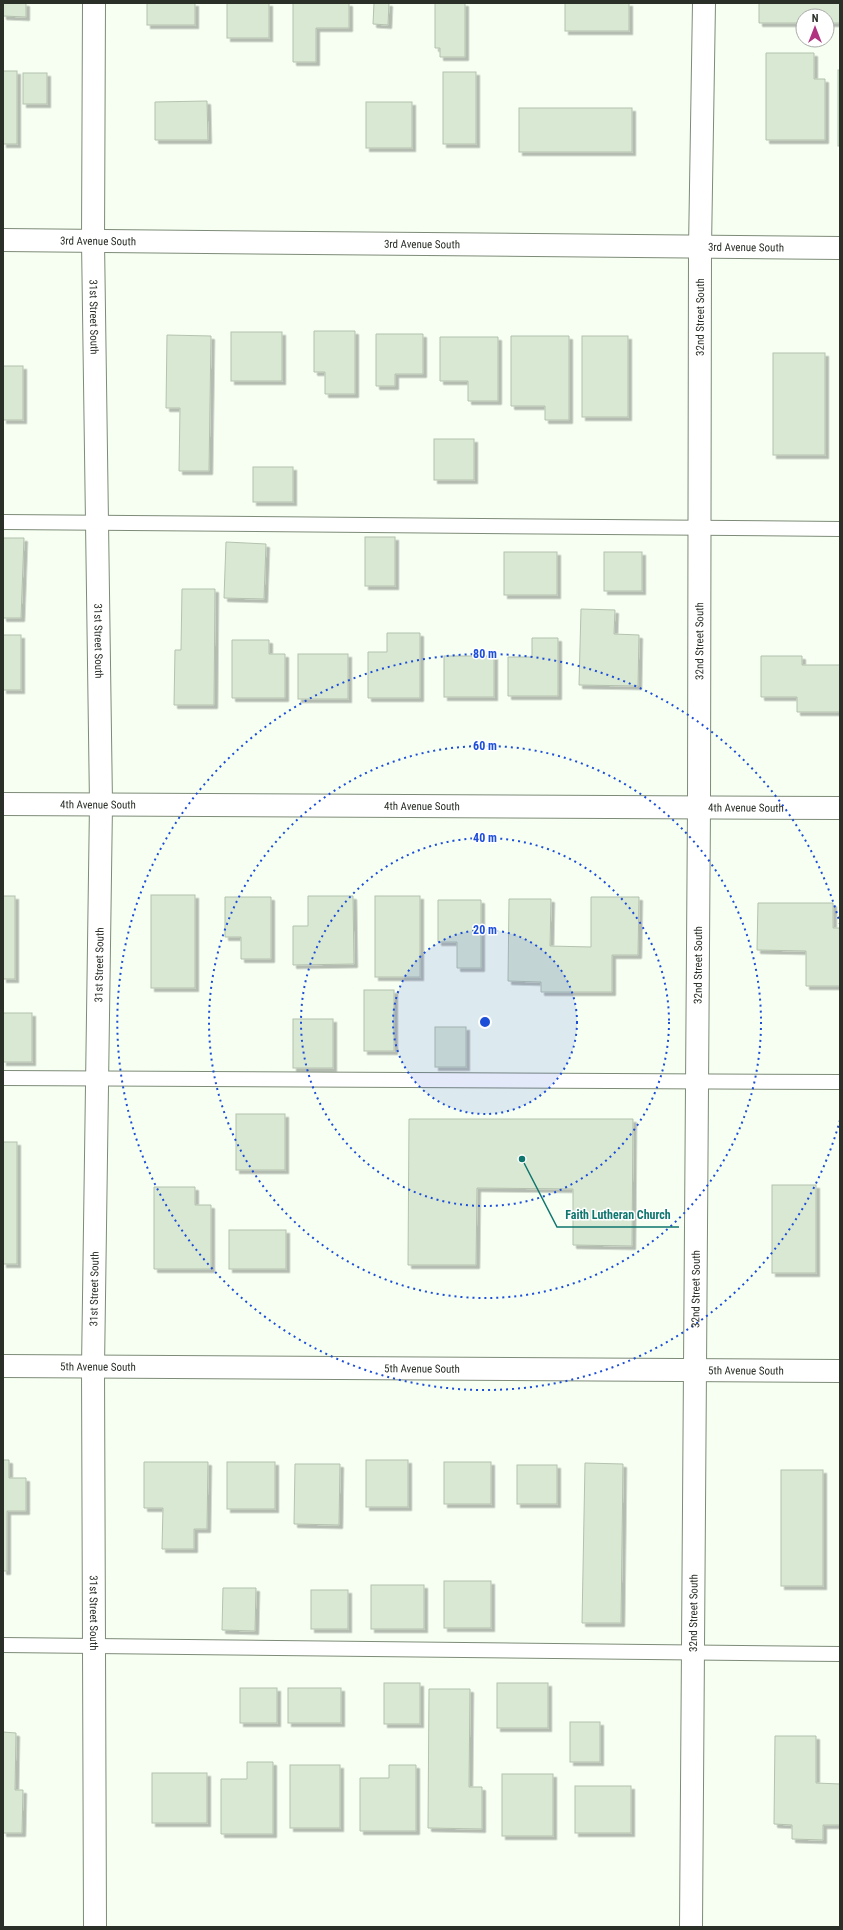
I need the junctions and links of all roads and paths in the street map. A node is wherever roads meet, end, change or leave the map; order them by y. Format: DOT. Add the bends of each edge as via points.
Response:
graph roads {
  1 [pos="94,3"];
  2 [pos="704,3"];
  3 [pos="3,240"];
  4 [pos="93,241"];
  5 [pos="700,248"];
  6 [pos="840,248"];
  7 [pos="3,522"];
  8 [pos="97,523"];
  9 [pos="699,528"];
  10 [pos="840,529"];
  11 [pos="3,804"];
  12 [pos="101,804"];
  13 [pos="699,807"];
  14 [pos="840,808"];
  15 [pos="3,1078"];
  16 [pos="97,1079"];
  17 [pos="697,1081"];
  18 [pos="840,1082"];
  19 [pos="3,1366"];
  20 [pos="93,1368"];
  21 [pos="695,1370"];
  22 [pos="840,1371"];
  23 [pos="3,1645"];
  24 [pos="94,1646"];
  25 [pos="693,1653"];
  26 [pos="840,1654"];
  27 [pos="95,1927"];
  28 [pos="691,1927"];
  1 -- 4 [label="street, 31st Street South"];
  2 -- 5 [label="street, 32nd Street South"];
  3 -- 4 [label="street, 3rd Avenue South"];
  4 -- 5 [label="street, 3rd Avenue South"];
  4 -- 8 [label="street, 31st Street South"];
  5 -- 6 [label="street, 3rd Avenue South"];
  5 -- 9 [label="street, 32nd Street South"];
  7 -- 8 [label="lane"];
  8 -- 9 [label="lane"];
  8 -- 12 [label="street, 31st Street South"];
  9 -- 10 [label="lane"];
  9 -- 13 [label="street, 32nd Street South"];
  11 -- 12 [label="street, 4th Avenue South"];
  12 -- 13 [label="street, 4th Avenue South"];
  12 -- 16 [label="street, 31st Street South"];
  13 -- 14 [label="street, 4th Avenue South"];
  13 -- 17 [label="street, 32nd Street South"];
  15 -- 16 [label="lane"];
  16 -- 17 [label="lane"];
  16 -- 20 [label="street, 31st Street South"];
  17 -- 18 [label="lane"];
  17 -- 21 [label="street, 32nd Street South"];
  19 -- 20 [label="street, 5th Avenue South"];
  20 -- 21 [label="street, 5th Avenue South"];
  20 -- 24 [label="street, 31st Street South"];
  21 -- 22 [label="street, 5th Avenue South"];
  21 -- 25 [label="street, 32nd Street South"];
  23 -- 24 [label="lane"];
  24 -- 25 [label="lane"];
  24 -- 27 [label="street, 31st Street South"];
  25 -- 26 [label="lane"];
  25 -- 28 [label="street, 32nd Street South"];
}
